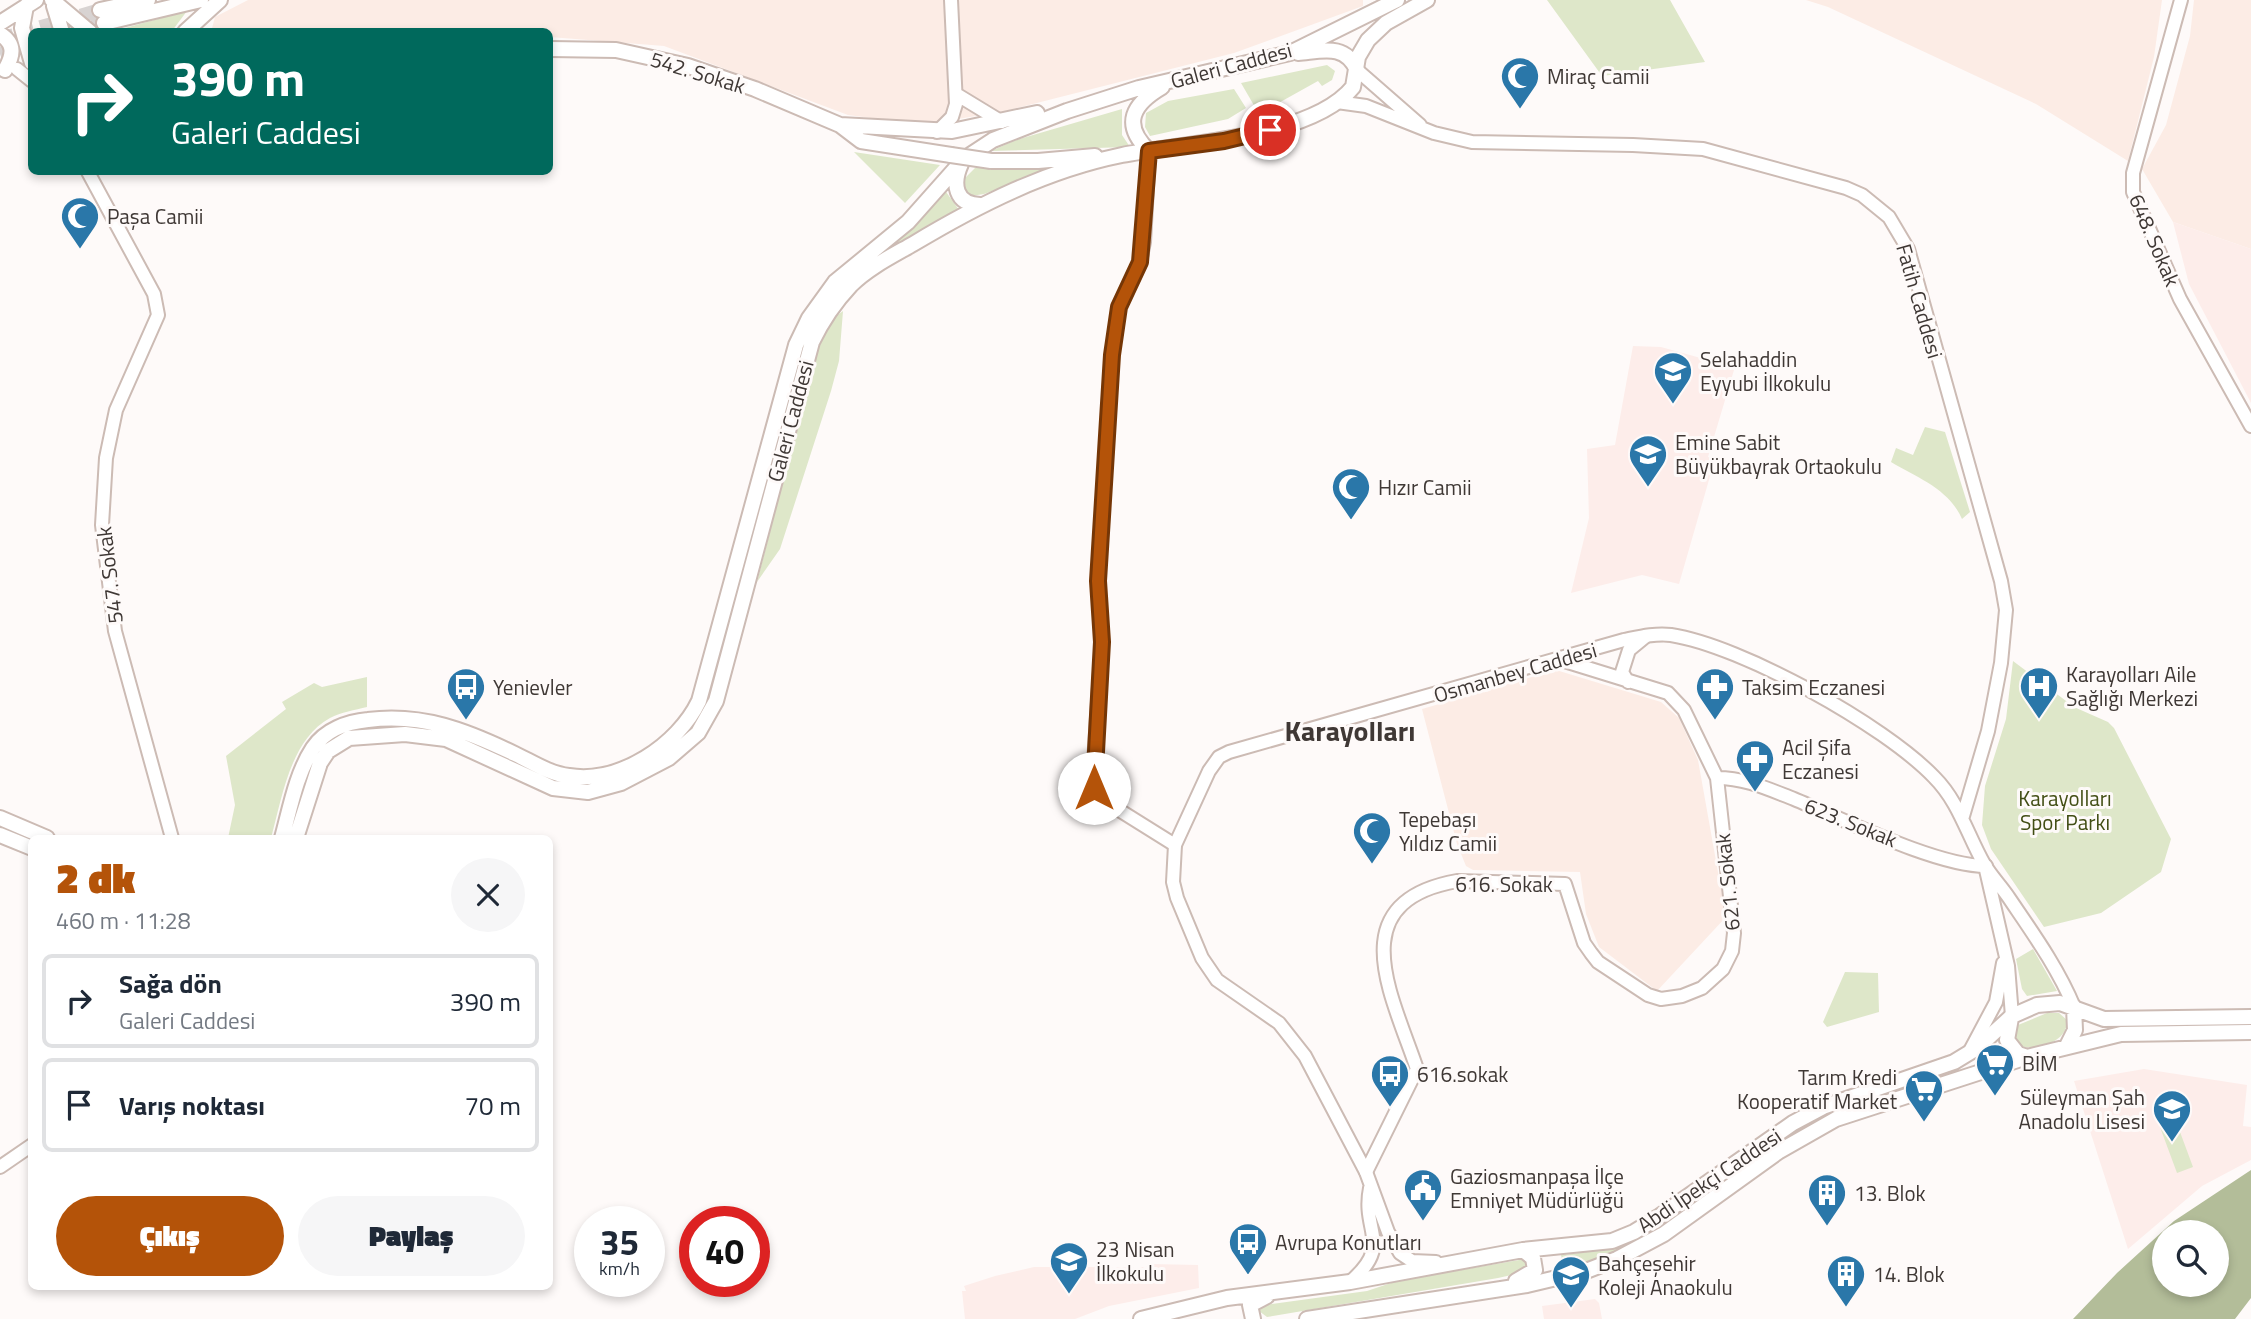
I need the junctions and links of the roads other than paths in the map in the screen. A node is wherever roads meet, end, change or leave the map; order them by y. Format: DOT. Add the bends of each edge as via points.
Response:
graph roads {
  1 [pos="52,0"];
  2 [pos="70,0"];
  3 [pos="148,0"];
  4 [pos="201,0"];
  5 [pos="220,0"];
  6 [pos="951,0"];
  7 [pos="1398,0"];
  8 [pos="1427,0"];
  9 [pos="2181,0"];
  10 [pos="30,2"];
  11 [pos="0,23"];
  12 [pos="195,26"];
  13 [pos="61,28"];
  14 [pos="85,28"];
  15 [pos="0,34"];
  16 [pos="553,48"];
  17 [pos="28,49"];
  18 [pos="1290,53"];
  19 [pos="13,70"];
  20 [pos="1357,70"];
  21 [pos="1173,81"];
  22 [pos="956,94"];
  23 [pos="1337,102"];
  24 [pos="1066,111"];
  25 [pos="1002,122"];
  26 [pos="840,125"];
  27 [pos="1422,128"];
  28 [pos="937,132"];
  29 [pos="1149,151"];
  30 [pos="1120,156"];
  31 [pos="957,157"];
  32 [pos="90,175"];
  33 [pos="980,205"];
  34 [pos="2251,426"];
  35 [pos="1646,636"];
  36 [pos="1558,659"];
  37 [pos="1629,682"];
  38 [pos="1717,778"];
  39 [pos="1962,816"];
  40 [pos="0,818"];
  41 [pos="0,835"];
  42 [pos="40,835"];
  43 [pos="171,835"];
  44 [pos="283,835"];
  45 [pos="297,835"];
  46 [pos="1175,845"];
  47 [pos="28,846"];
  48 [pos="1986,866"];
  49 [pos="1565,884"];
  50 [pos="2004,952"];
  51 [pos="2074,1007"];
  52 [pos="2012,1016"];
  53 [pos="2251,1017"];
  54 [pos="2251,1032"];
  55 [pos="2067,1046"];
  56 [pos="1967,1056"];
  57 [pos="2027,1057"];
  58 [pos="28,1147"];
  59 [pos="0,1167"];
  60 [pos="1366,1172"];
  61 [pos="1370,1188"];
  62 [pos="1523,1250"];
  63 [pos="1449,1265"];
  64 [pos="1350,1282"];
  65 [pos="1502,1287"];
  66 [pos="1278,1291"];
  67 [pos="1141,1319"];
  68 [pos="1253,1319"];
  69 [pos="1307,1319"];
  1 -- 2 [label="main road"];
  1 -- 13 [label="main road"];
  1 -- 14 [label="main road"];
  3 -- 4 [label="main road" via="102,17"];
  5 -- 12 [label="main road"];
  6 -- 22 [label="street"];
  7 -- 18 [label="main road, Galeri Caddesi"];
  8 -- 20 [label="main road" via="1375,32 1358,57"];
  9 -- 34 [label="street, 648. Sokak" via="2133,173 2133,192 2180,299"];
  10 -- 11 [label="main road"];
  10 -- 17 [label="main road" via="22,29"];
  15 -- 19 [label="main road" via="13,51"];
  16 -- 26 [label="main road, 542. Sokak" via="607,49 688,66"];
  18 -- 20 [label="main road" via="1335,50 1348,57"];
  18 -- 21 [label="main road, Galeri Caddesi"];
  20 -- 23 [label="main road" via="1353,87"];
  20 -- 27 [label="street, Fatih Caddesi"];
  21 -- 24 [label="main road, Galeri Caddesi"];
  21 -- 29 [label="main road" via="1150,94 1135,110 1134,129"];
  22 -- 25 [label="street"];
  22 -- 28 [label="street" via="952,117"];
  23 -- 27 [label="street, Fatih Caddesi" via="1366,106"];
  23 -- 29 [label="main road, Galeri Caddesi" via="1270,130"];
  24 -- 25 [label="main road"];
  24 -- 31 [label="main road, Galeri Caddesi"];
  25 -- 28 [label="main road"];
  26 -- 28 [label="main road"];
  26 -- 31 [label="main road" via="861,141"];
  27 -- 39 [label="street, Fatih Caddesi" via="1490,145 1703,149 1846,188 1889,217 1908,249 2006,610 1991,719"];
  29 -- 30 [label="main road, Galeri Caddesi"];
  29 -- 46 [label="street" via="1140,262 1119,307 1112,355 1098,581 1102,642 1093,777 1097,794 1104,800"];
  30 -- 31 [label="main road, bridge" via="991,161"];
  30 -- 33 [label="main road, Galeri Caddesi" via="1057,174"];
  31 -- 33 [label="main road" via="957,194 967,203"];
  31 -- 44 [label="main road, Galeri Caddesi" via="908,222 835,282 802,331 699,701 675,735 620,769 570,777 446,724 394,718 351,722 314,746"];
  32 -- 43 [label="street, 547. Sokak" via="154,294 158,315 116,410 106,458 102,525 115,631"];
  33 -- 45 [label="main road, Galeri Caddesi" via="853,283 819,326 716,701 690,742 641,775 600,790 578,792 544,785 446,739 392,733 349,738 328,751 320,763"];
  35 -- 36 [label="street, Osmanbey Caddesi"];
  35 -- 37 [label="street" via="1625,656 1622,672"];
  35 -- 39 [label="street, Osmanbey Caddesi" via="1696,641 1779,675 1900,747 1934,776"];
  36 -- 37 [label="street, 621. Sokak"];
  36 -- 46 [label="street, Osmanbey Caddesi" via="1229,752 1209,771"];
  37 -- 38 [label="street, 621. Sokak" via="1668,693 1679,702"];
  38 -- 48 [label="street, 623. Sokak" via="1753,782 1924,852"];
  38 -- 49 [label="street, 621. Sokak" via="1734,940 1723,969 1702,988 1671,997 1648,995 1598,962 1584,943"];
  39 -- 48 [label="street, Osmanbey Caddesi"];
  40 -- 42 [label="main road"];
  41 -- 47 [label="main road"];
  46 -- 60 [label="street, Osmanbey Caddesi" via="1177,898 1210,972 1294,1038"];
  48 -- 50 [label="street, Osmanbey Caddesi"];
  48 -- 51 [label="street, Osmanbey Caddesi"];
  49 -- 60 [label="street, 616. Sokak" via="1457,881 1408,899 1394,914 1386,931 1382,966 1416,1069"];
  50 -- 52 [label="street, Osmanbey Caddesi"];
  50 -- 56 [label="street" via="1996,1002"];
  51 -- 52 [label="main road, Abdi İpekçi Caddesi" via="2046,1003"];
  51 -- 53 [label="main road, Abdi İpekçi Caddesi" via="2104,1019"];
  51 -- 55 [label="main road" via="2075,1030"];
  52 -- 56 [label="main road, Abdi İpekçi Caddesi"];
  52 -- 57 [label="main road" via="2007,1040 2018,1054"];
  54 -- 55 [label="main road, Abdi İpekçi Caddesi" via="2122,1034"];
  55 -- 57 [label="main road, Abdi İpekçi Caddesi"];
  56 -- 62 [label="main road, Abdi İpekçi Caddesi" via="1822,1107 1625,1236 1598,1244"];
  57 -- 65 [label="main road, Abdi İpekçi Caddesi" via="1836,1119 1778,1152 1664,1234 1617,1259 1559,1278"];
  58 -- 59 [label="street"];
  60 -- 61 [label="street, Osmanbey Caddesi"];
  61 -- 63 [label="street" via="1400,1253 1412,1261"];
  61 -- 64 [label="street" via="1374,1253"];
  62 -- 63 [label="main road, Abdi İpekçi Caddesi"];
  62 -- 65 [label="main road" via="1533,1258 1535,1270"];
  63 -- 64 [label="main road, Abdi İpekçi Caddesi"];
  64 -- 66 [label="main road, Abdi İpekçi Caddesi"];
  65 -- 69 [label="main road, Abdi İpekçi Caddesi"];
  66 -- 67 [label="main road, Abdi İpekçi Caddesi"];
  66 -- 68 [label="main road" via="1250,1306"];
}
